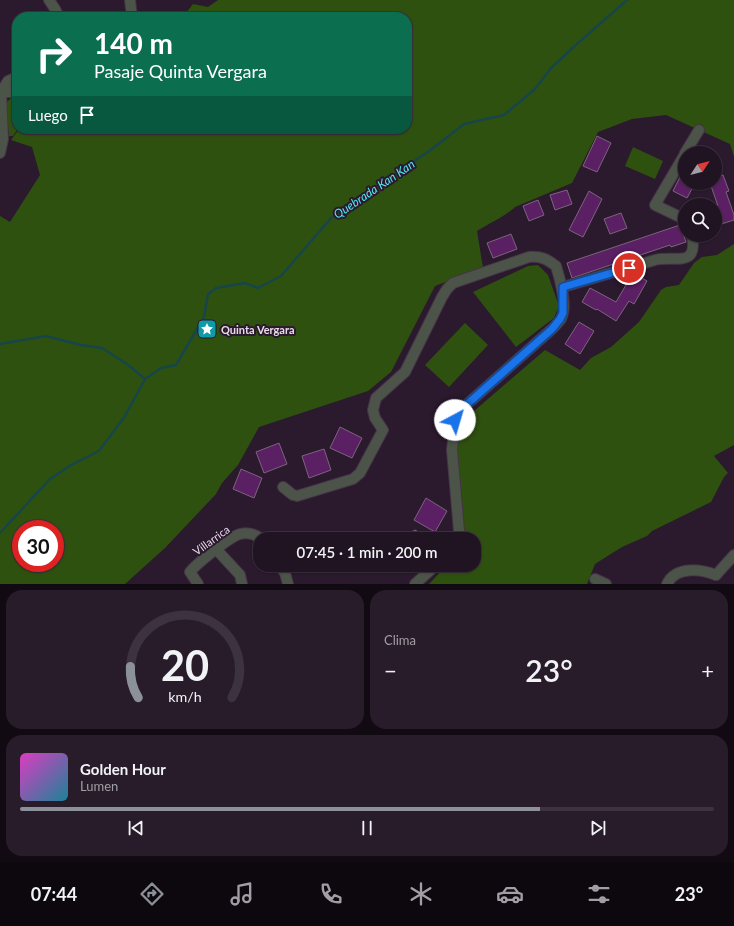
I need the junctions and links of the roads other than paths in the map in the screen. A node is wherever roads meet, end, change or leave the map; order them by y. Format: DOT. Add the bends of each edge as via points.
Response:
graph roads {
  1 [pos="49,0"];
  2 [pos="130,0"];
  3 [pos="56,12"];
  4 [pos="131,12"];
  5 [pos="12,79"];
  6 [pos="1,92"];
  7 [pos="12,92"];
  8 [pos="699,130"];
  9 [pos="689,146"];
  10 [pos="0,153"];
  11 [pos="678,165"];
  12 [pos="678,216"];
  13 [pos="692,242"];
  14 [pos="563,287"];
  15 [pos="283,487"];
  16 [pos="459,532"];
  17 [pos="253,534"];
  18 [pos="216,549"];
  19 [pos="734,555"];
  20 [pos="283,572"];
  21 [pos="428,572"];
  22 [pos="595,579"];
  23 [pos="717,580"];
  24 [pos="198,584"];
  25 [pos="242,584"];
  26 [pos="288,584"];
  27 [pos="415,584"];
  28 [pos="606,584"];
  29 [pos="667,584"];
  1 -- 3 [label="street"];
  2 -- 4 [label="street"];
  5 -- 6 [label="street"];
  6 -- 7 [label="street"];
  6 -- 10 [label="street" via="3,138"];
  8 -- 9 [label="street"];
  11 -- 12 [label="street" via="655,205"];
  13 -- 14 [label="street" via="692,251 687,258 655,260"];
  14 -- 15 [label="street" via="556,266 538,256 453,283 442,297 405,372 376,398 373,410 383,430 360,473 354,479 297,496"];
  14 -- 16 [label="street" via="563,313 552,329 464,407 455,420 452,450"];
  17 -- 18 [label="street, Villarrica" via="239,534"];
  18 -- 24 [label="street, Villarrica" via="190,572"];
  18 -- 25 [label="street" via="240,575"];
  19 -- 23 [label="street"];
  20 -- 26 [label="street"];
  21 -- 27 [label="street"];
  22 -- 28 [label="street"];
  23 -- 29 [label="street" via="708,572 696,570 681,572"];
}
